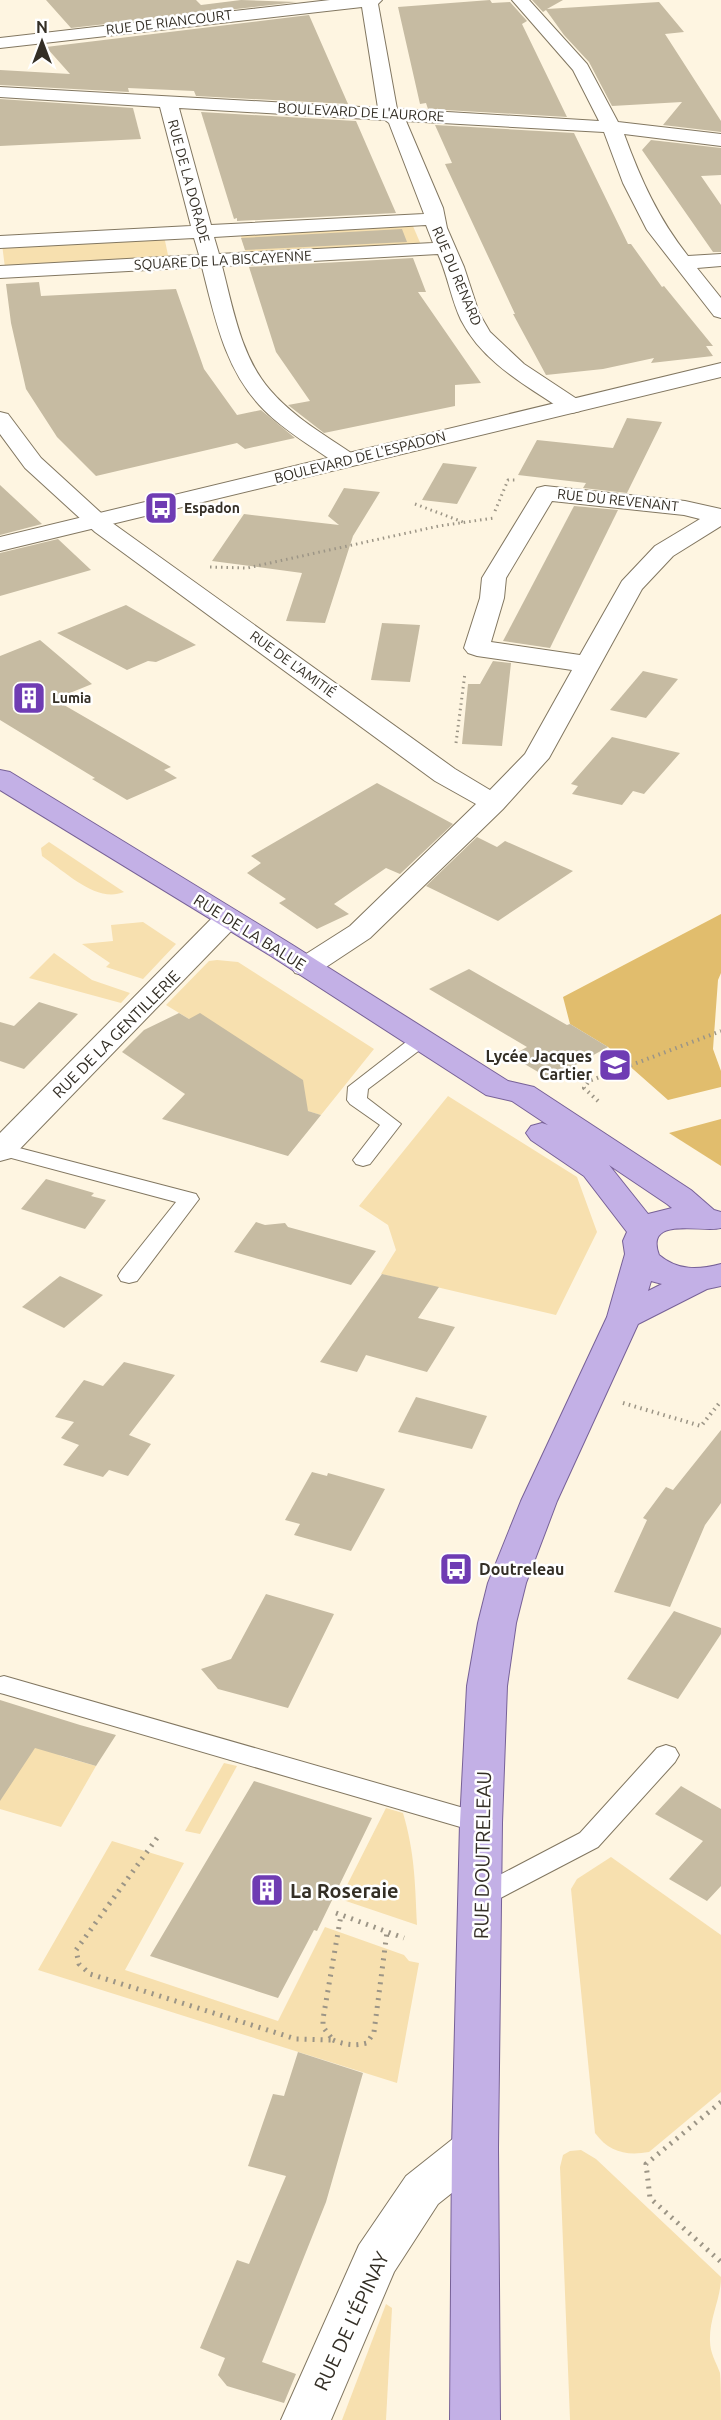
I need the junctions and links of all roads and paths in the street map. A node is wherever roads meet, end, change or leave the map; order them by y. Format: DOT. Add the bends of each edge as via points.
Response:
graph roads {
  1 [pos="369,0"];
  2 [pos="374,0"];
  3 [pos="520,0"];
  4 [pos="0,43"];
  5 [pos="0,92"];
  6 [pos="168,101"];
  7 [pos="388,113"];
  8 [pos="609,127"];
  9 [pos="721,140"];
  10 [pos="433,219"];
  11 [pos="203,231"];
  12 [pos="0,242"];
  13 [pos="445,248"];
  14 [pos="721,260"];
  15 [pos="210,261"];
  16 [pos="682,263"];
  17 [pos="0,272"];
  18 [pos="721,312"];
  19 [pos="721,370"];
  20 [pos="572,406"];
  21 [pos="0,419"];
  22 [pos="346,460"];
  23 [pos="415,504"];
  24 [pos="720,516"];
  25 [pos="96,521"];
  26 [pos="530,521"];
  27 [pos="464,522"];
  28 [pos="0,544"];
  29 [pos="189,589"];
  30 [pos="477,648"];
  31 [pos="586,664"];
  32 [pos="445,775"];
  33 [pos="0,778"];
  34 [pos="493,803"];
  35 [pos="228,918"];
  36 [pos="306,967"];
  37 [pos="721,1031"];
  38 [pos="422,1039"];
  39 [pos="497,1088"];
  40 [pos="600,1103"];
  41 [pos="1,1150"];
  42 [pos="363,1160"];
  43 [pos="712,1221"];
  44 [pos="643,1243"];
  45 [pos="129,1275"];
  46 [pos="715,1277"];
  47 [pos="624,1317"];
  48 [pos="590,1394"];
  49 [pos="721,1401"];
  50 [pos="4,1685"];
  51 [pos="666,1755"];
  52 [pos="481,1823"];
  53 [pos="157,1838"];
  54 [pos="480,1897"];
  55 [pos="387,1932"];
  56 [pos="404,1938"];
  57 [pos="333,2040"];
  58 [pos="721,2102"];
  59 [pos="475,2148"];
  60 [pos="721,2262"];
  61 [pos="306,2420"];
  62 [pos="475,2420"];
  1 -- 2 [label="street, RUE DE RIANCOURT"];
  1 -- 4 [label="street, RUE DE RIANCOURT"];
  1 -- 7 [label="street"];
  3 -- 8 [label="street" via="581,68"];
  5 -- 6 [label="street, BOULEVARD DE L'AURORE"];
  6 -- 7 [label="street, BOULEVARD DE L'AURORE"];
  6 -- 11 [label="street, RUE DE LA DORADE"];
  7 -- 8 [label="street, BOULEVARD DE L'AURORE"];
  7 -- 10 [label="street, RUE DU RENARD" via="397,121 434,208"];
  8 -- 9 [label="street, BOULEVARD DE L'AURORE"];
  8 -- 16 [label="street" via="657,230"];
  10 -- 11 [label="street, SQUARE DE LA BISCAYENNE"];
  10 -- 13 [label="street, RUE DU RENARD"];
  11 -- 12 [label="street, SQUARE DE LA BISCAYENNE"];
  11 -- 15 [label="street, RUE DE LA DORADE"];
  13 -- 15 [label="street, SQUARE DE LA BISCAYENNE"];
  13 -- 20 [label="street, RUE DU RENARD" via="472,321 489,345 511,365"];
  14 -- 16 [label="street"];
  15 -- 17 [label="street, SQUARE DE LA BISCAYENNE"];
  15 -- 22 [label="street, RUE DE LA DORADE" via="228,327 253,383 273,407"];
  16 -- 18 [label="street"];
  19 -- 20 [label="street, BOULEVARD DE L'ESPADON"];
  20 -- 22 [label="street, BOULEVARD DE L'ESPADON"];
  21 -- 25 [label="street, RUE DE L'AMITIÉ" via="33,463"];
  22 -- 25 [label="street, BOULEVARD DE L'ESPADON"];
  23 -- 27 [label="path"];
  24 -- 26 [label="street, RUE DU REVENANT" via="685,507 545,493"];
  24 -- 31 [label="street, RUE DU REVENANT" via="664,551 647,567 631,586"];
  25 -- 28 [label="street, BOULEVARD DE L'ESPADON"];
  25 -- 29 [label="street, RUE DE L'AMITIÉ"];
  26 -- 27 [label="path" via="493,518"];
  26 -- 30 [label="street, RUE DU REVENANT" via="494,578"];
  27 -- 29 [label="path" via="247,568 202,566"];
  29 -- 32 [label="street, RUE DE L'AMITIÉ"];
  30 -- 31 [label="street"];
  30 -- 32 [label="path" via="465,673 455,748"];
  31 -- 34 [label="street, RUE DU REVENANT" via="536,758"];
  32 -- 34 [label="street, RUE DE L'AMITIÉ"];
  33 -- 35 [label="main road, RUE DE LA BALUE"];
  34 -- 36 [label="street, RUE DU REVENANT" via="360,932"];
  35 -- 36 [label="main road, RUE DE LA BALUE"];
  35 -- 41 [label="street, RUE DE LA GENTILLERIE"];
  36 -- 38 [label="main road, RUE DE LA BALUE"];
  37 -- 40 [label="path" via="589,1081 584,1088"];
  38 -- 39 [label="main road, RUE DE LA BALUE"];
  38 -- 42 [label="lane" via="358,1086 357,1100 392,1124"];
  39 -- 43 [label="main road, RUE DE LA BALUE" via="523,1094"];
  39 -- 44 [label="main road, RUE DE LA BALUE" via="500,1105 595,1169"];
  41 -- 45 [label="lane, RUE DE LA GENTILLERIE" via="189,1199"];
  43 -- 44 [label="main road" via="668,1218 654,1223"];
  44 -- 46 [label="main road, RUE DE LA BALUE" via="649,1265 663,1273 681,1279"];
  44 -- 47 [label="main road, RUE DOUTRELEAU"];
  46 -- 47 [label="main road"];
  47 -- 48 [label="main road, RUE DOUTRELEAU"];
  48 -- 49 [label="path" via="701,1426"];
  48 -- 52 [label="main road, RUE DOUTRELEAU" via="507,1583 487,1686"];
  50 -- 52 [label="lane"];
  51 -- 54 [label="lane" via="589,1840"];
  52 -- 54 [label="main road, RUE DOUTRELEAU"];
  53 -- 57 [label="path" via="76,1950 76,1961 82,1969 296,2039"];
  54 -- 59 [label="main road, RUE DOUTRELEAU"];
  55 -- 56 [label="path"];
  55 -- 57 [label="path" via="374,2032 367,2043 358,2046"];
  55 -- 57 [label="path" via="338,1914 323,2019 323,2027"];
  58 -- 60 [label="path" via="646,2164 650,2198"];
  59 -- 61 [label="street, RUE DE L'ÉPINAY" via="422,2190 376,2260"];
  59 -- 62 [label="main road, RUE DOUTRELEAU"];
}
